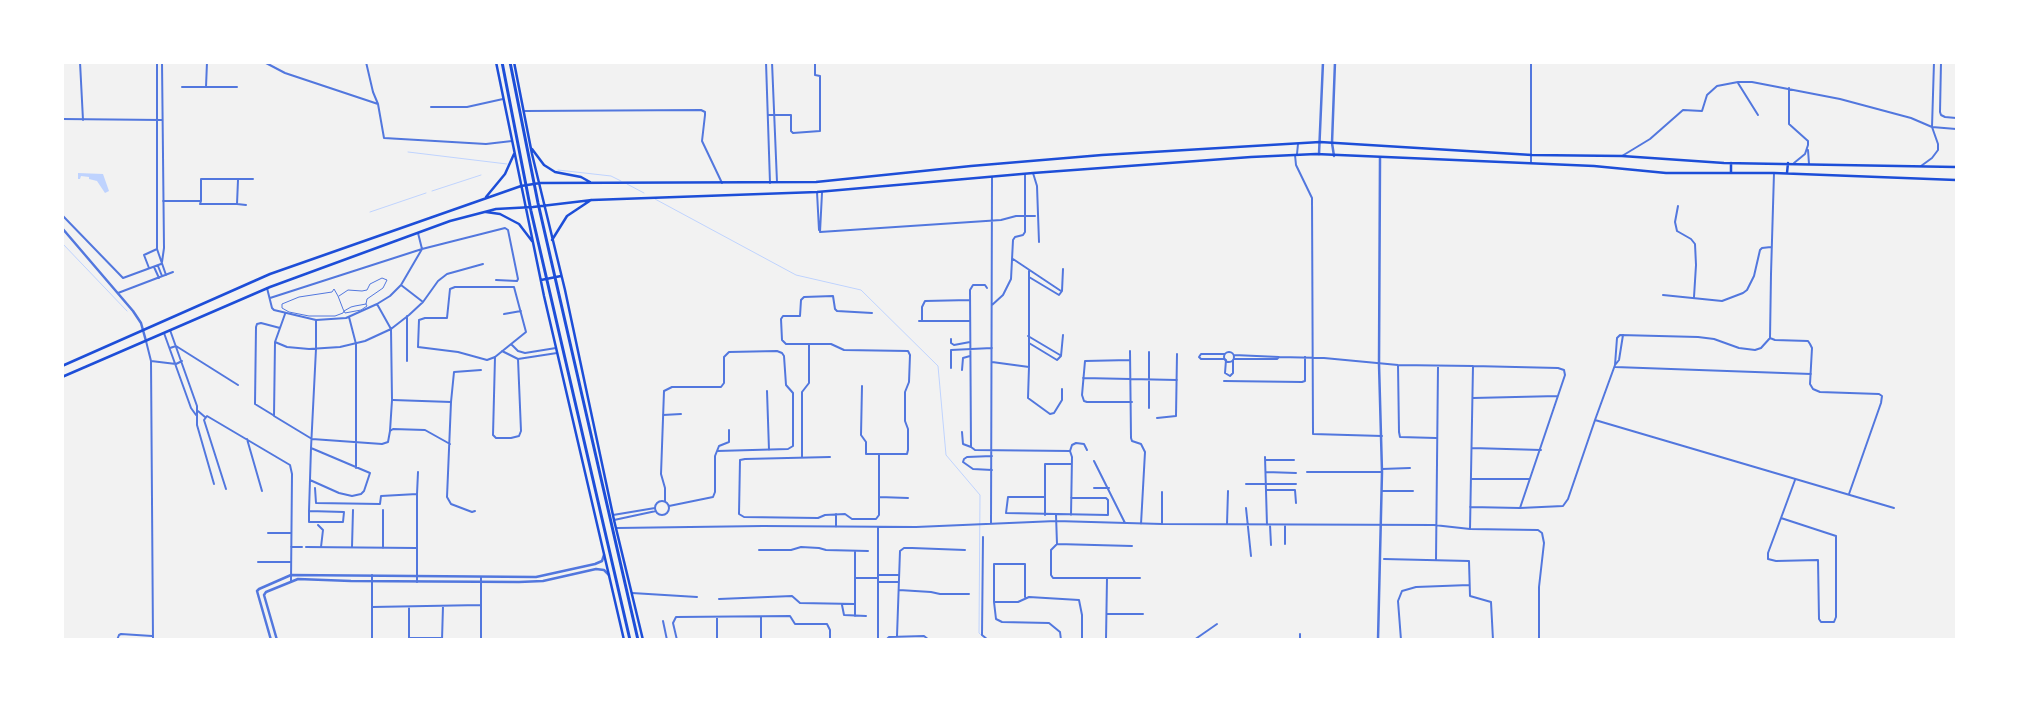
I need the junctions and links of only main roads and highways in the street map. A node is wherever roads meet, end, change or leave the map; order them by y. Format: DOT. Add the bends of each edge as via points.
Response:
graph roads {
  1 [pos="496,62"];
  2 [pos="502,62"];
  3 [pos="510,62"];
  4 [pos="514,62"];
  5 [pos="531,148"];
  6 [pos="514,153"];
  7 [pos="1731,163"];
  8 [pos="1788,163"];
  9 [pos="1956,167"];
  10 [pos="1731,172"];
  11 [pos="1787,173"];
  12 [pos="1956,180"];
  13 [pos="540,183"];
  14 [pos="591,183"];
  15 [pos="521,186"];
  16 [pos="486,198"];
  17 [pos="592,200"];
  18 [pos="544,206"];
  19 [pos="526,208"];
  20 [pos="484,211"];
  21 [pos="552,240"];
  22 [pos="534,245"];
  23 [pos="561,276"];
  24 [pos="541,280"];
  25 [pos="62,366"];
  26 [pos="62,378"];
  27 [pos="624,640"];
  28 [pos="630,640"];
  29 [pos="638,640"];
  30 [pos="643,640"];
  1 -- 6 [label="main road"];
  2 -- 28 [label="highway" via="548,286"];
  3 -- 29 [label="highway" via="539,210"];
  4 -- 5 [label="main road"];
  5 -- 13 [label="main road"];
  5 -- 14 [label="main road" via="544,165 555,172 581,177"];
  6 -- 15 [label="main road"];
  6 -- 16 [label="main road" via="505,174"];
  7 -- 8 [label="main road"];
  7 -- 10 [label="main road"];
  7 -- 14 [label="main road" via="1320,142 1103,155 816,182"];
  8 -- 9 [label="main road"];
  8 -- 11 [label="main road"];
  10 -- 11 [label="main road"];
  10 -- 17 [label="main road" via="1666,173 1594,166 1318,154 1025,173 817,192"];
  11 -- 12 [label="main road"];
  13 -- 14 [label="main road"];
  13 -- 15 [label="main road"];
  13 -- 18 [label="main road"];
  15 -- 16 [label="main road"];
  15 -- 19 [label="main road"];
  16 -- 25 [label="main road" via="270,274"];
  17 -- 18 [label="main road"];
  17 -- 21 [label="main road" via="568,216"];
  18 -- 19 [label="main road"];
  18 -- 21 [label="main road"];
  19 -- 20 [label="main road"];
  19 -- 22 [label="main road"];
  20 -- 22 [label="main road" via="500,214 519,224"];
  20 -- 26 [label="main road" via="267,288"];
  21 -- 23 [label="main road"];
  22 -- 24 [label="main road"];
  23 -- 24 [label="main road"];
  23 -- 30 [label="main road"];
  24 -- 27 [label="main road"];
}
